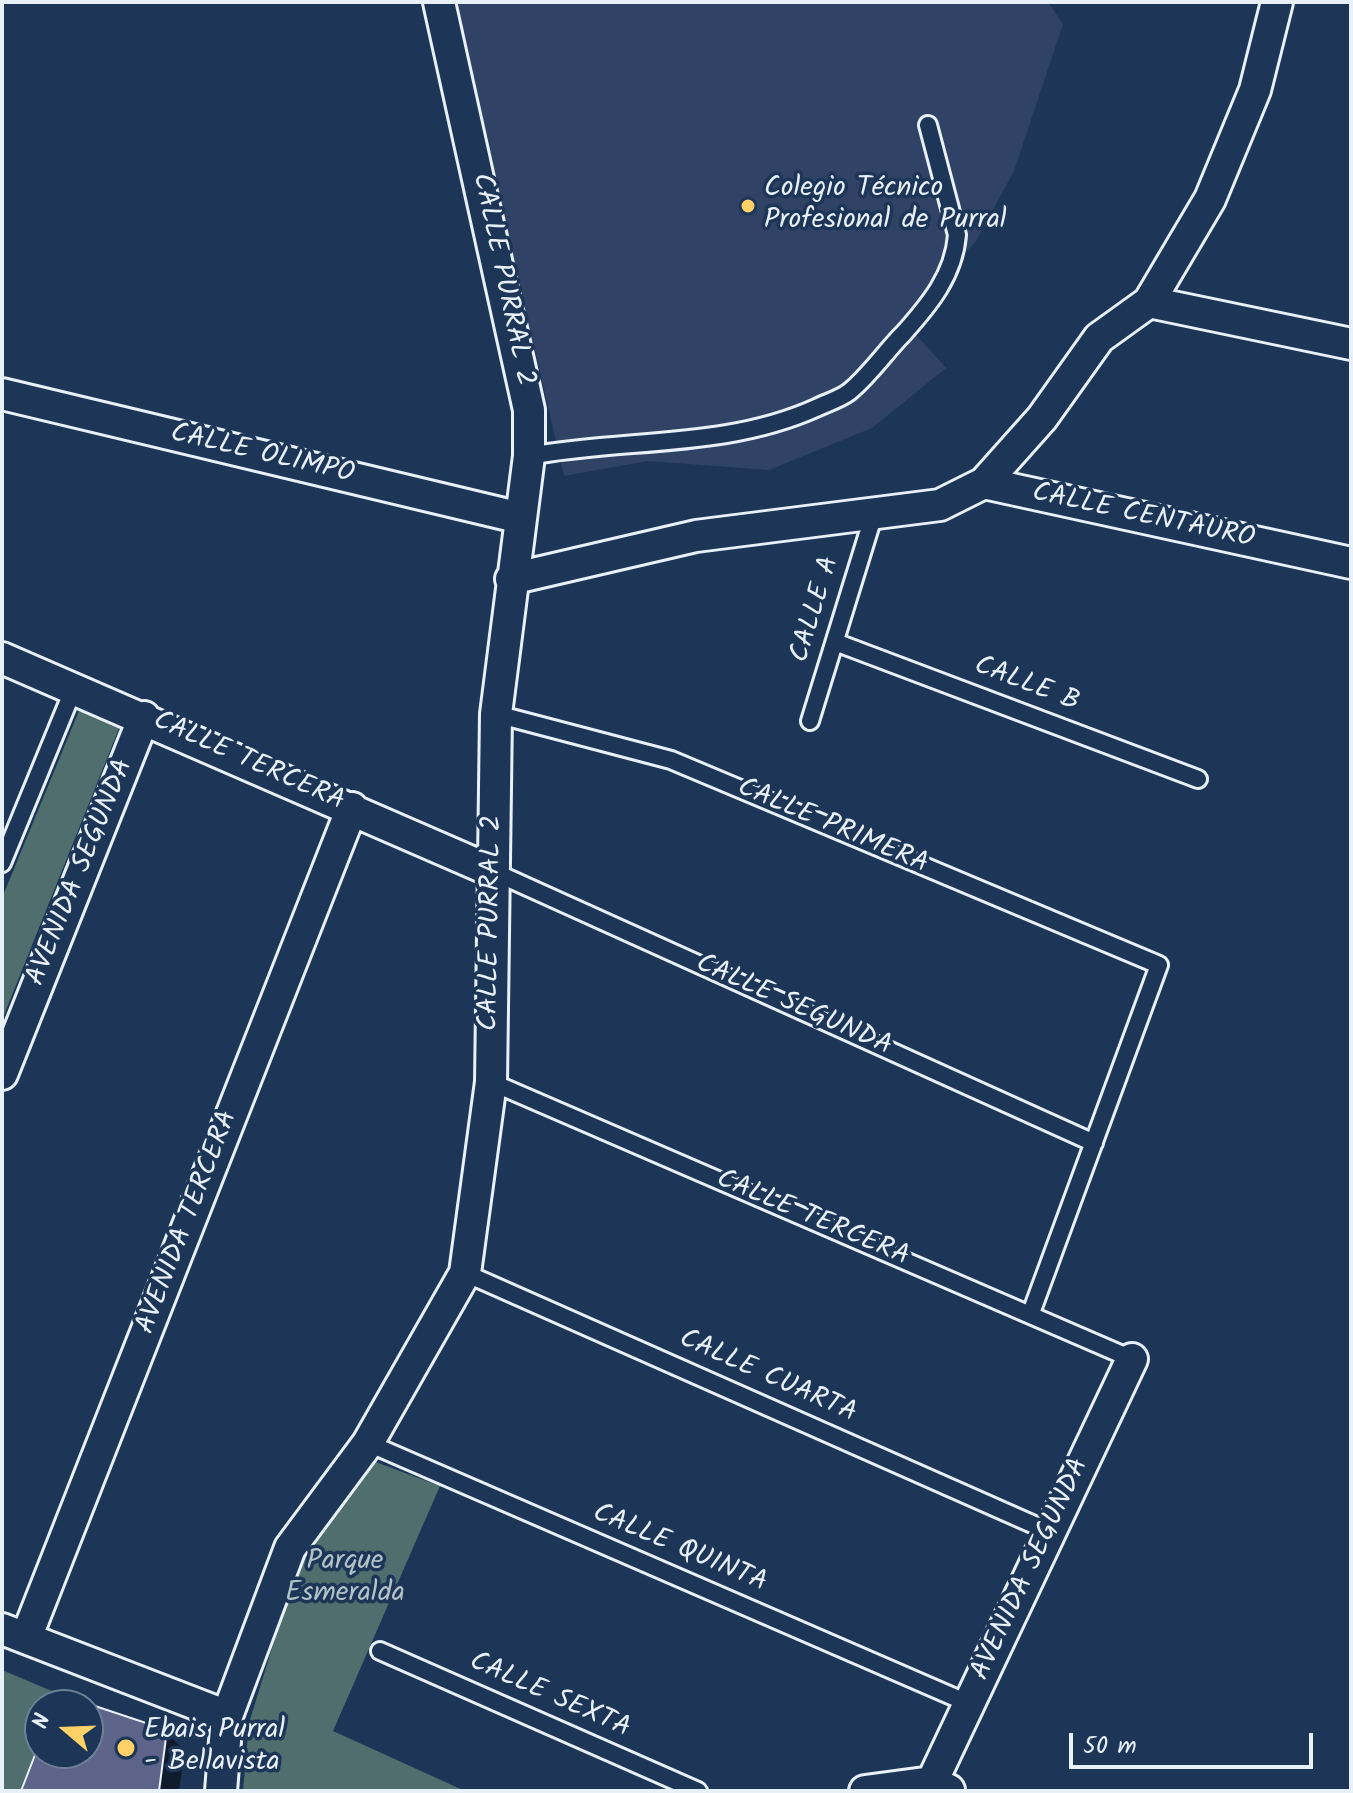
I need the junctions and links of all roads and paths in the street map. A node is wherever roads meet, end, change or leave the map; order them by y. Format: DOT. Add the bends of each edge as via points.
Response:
graph roads {
  1 [pos="439,2"];
  2 [pos="1277,2"];
  3 [pos="928,125"];
  4 [pos="1149,302"];
  5 [pos="1351,344"];
  6 [pos="2,394"];
  7 [pos="529,456"];
  8 [pos="984,483"];
  9 [pos="874,514"];
  10 [pos="521,518"];
  11 [pos="1351,563"];
  12 [pos="511,579"];
  13 [pos="835,642"];
  14 [pos="2,658"];
  15 [pos="74,688"];
  16 [pos="496,714"];
  17 [pos="144,717"];
  18 [pos="810,721"];
  19 [pos="1198,779"];
  20 [pos="352,808"];
  21 [pos="2,863"];
  22 [pos="492,871"];
  23 [pos="2,1074"];
  24 [pos="491,1082"];
  25 [pos="1094,1143"];
  26 [pos="465,1273"];
  27 [pos="1031,1313"];
  28 [pos="1132,1359"];
  29 [pos="368,1443"];
  30 [pos="1048,1531"];
  31 [pos="14,1633"];
  32 [pos="380,1651"];
  33 [pos="970,1704"];
  34 [pos="227,1716"];
  35 [pos="941,1786"];
  36 [pos="221,1791"];
  37 [pos="698,1791"];
  38 [pos="865,1791"];
  1 -- 7 [label="street, CALLE PURRAL 2" via="529,410"];
  2 -- 4 [label="street" via="1255,90 1210,199"];
  3 -- 7 [label="lane" via="957,235 956,253 920,315 848,393 786,421 731,436"];
  4 -- 5 [label="street"];
  4 -- 8 [label="street" via="1099,338 1042,418"];
  6 -- 10 [label="street, CALLE OLIMPO"];
  7 -- 10 [label="street, CALLE PURRAL 2"];
  8 -- 9 [label="street" via="940,505"];
  8 -- 11 [label="street, CALLE CENTAURO"];
  9 -- 12 [label="street" via="696,536"];
  9 -- 13 [label="lane, CALLE A"];
  10 -- 12 [label="street, CALLE PURRAL 2"];
  12 -- 16 [label="street, CALLE PURRAL 2"];
  13 -- 18 [label="lane, CALLE A"];
  13 -- 19 [label="lane, CALLE B"];
  14 -- 15 [label="street, CALLE TERCERA"];
  15 -- 17 [label="street, CALLE TERCERA"];
  15 -- 21 [label="lane"];
  16 -- 22 [label="street, CALLE PURRAL 2"];
  16 -- 25 [label="lane, CALLE PRIMERA" via="671,760 1159,965"];
  17 -- 20 [label="street, CALLE TERCERA"];
  17 -- 23 [label="street, AVENIDA SEGUNDA"];
  20 -- 22 [label="street, CALLE TERCERA"];
  20 -- 31 [label="street, AVENIDA TERCERA"];
  22 -- 24 [label="street, CALLE PURRAL 2"];
  22 -- 25 [label="lane, CALLE SEGUNDA"];
  24 -- 26 [label="street, CALLE PURRAL 2"];
  24 -- 27 [label="lane, CALLE TERCERA"];
  25 -- 27 [label="lane"];
  26 -- 29 [label="street, CALLE PURRAL 2"];
  26 -- 30 [label="lane, CALLE CUARTA"];
  27 -- 28 [label="lane, CALLE TERCERA"];
  28 -- 30 [label="street, AVENIDA SEGUNDA"];
  29 -- 33 [label="lane, CALLE QUINTA"];
  29 -- 34 [label="street, CALLE PURRAL 2" via="290,1548"];
  30 -- 33 [label="street, AVENIDA SEGUNDA"];
  31 -- 34 [label="street"];
  32 -- 37 [label="lane, CALLE SEXTA"];
  33 -- 35 [label="street, AVENIDA SEGUNDA"];
  34 -- 36 [label="street, CALLE PURRAL 2"];
  35 -- 38 [label="street"];
}
